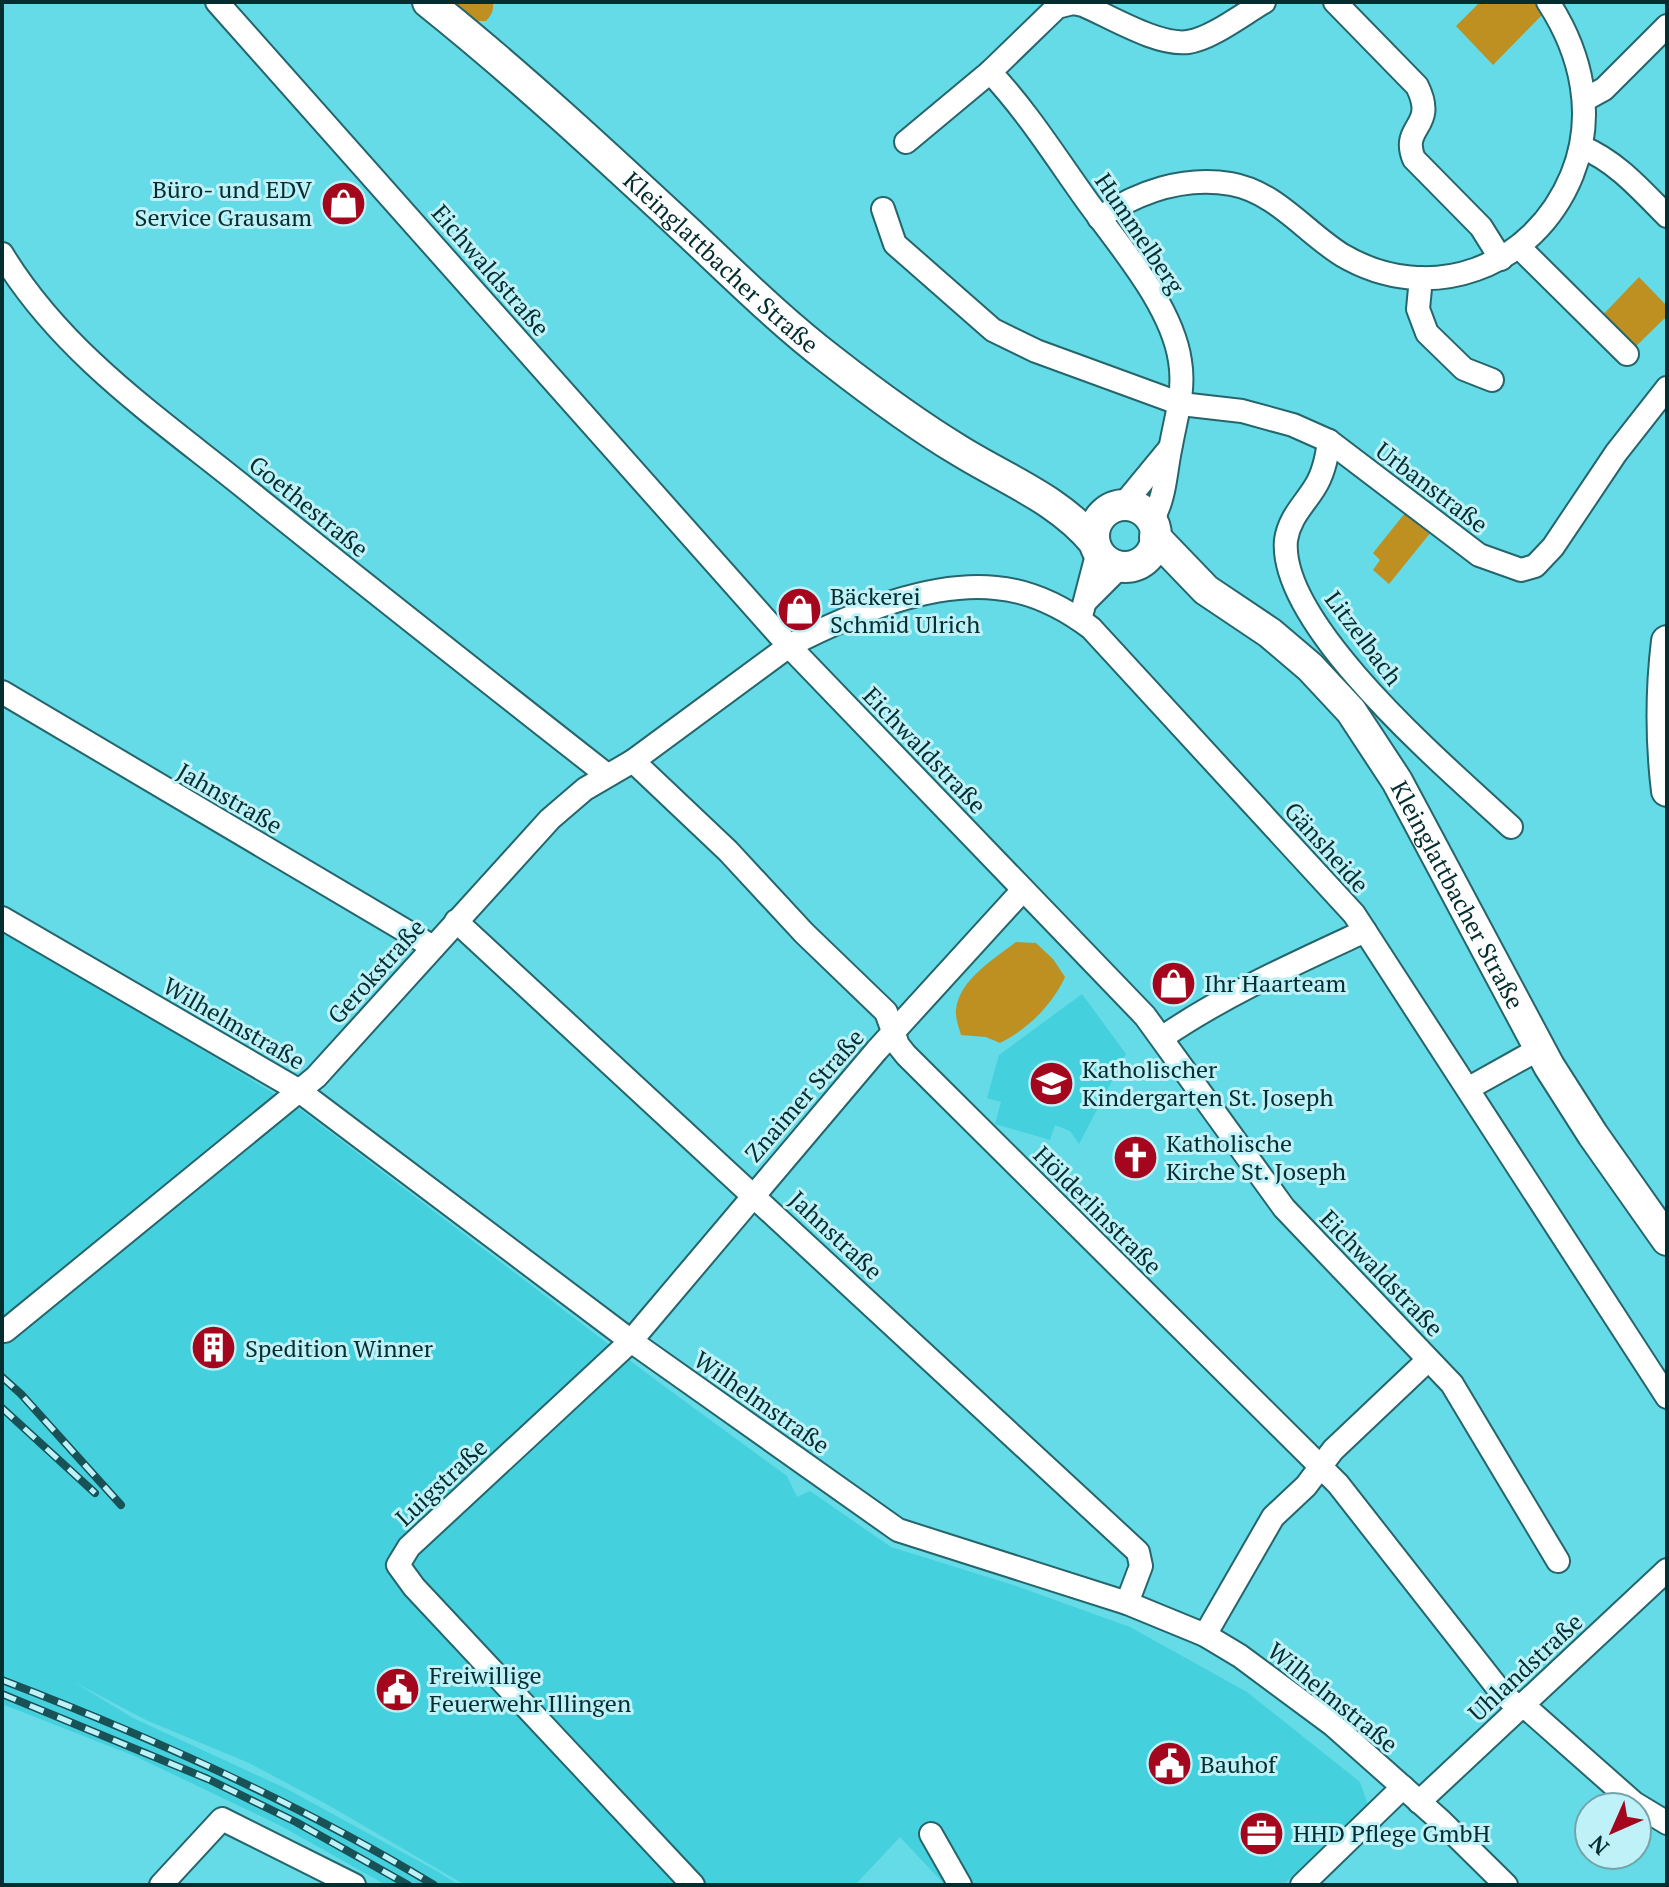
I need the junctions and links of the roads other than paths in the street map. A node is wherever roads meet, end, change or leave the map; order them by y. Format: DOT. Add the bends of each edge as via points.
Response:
graph roads {
  1 [pos="217,2"];
  2 [pos="428,2"];
  3 [pos="1264,2"];
  4 [pos="1335,2"];
  5 [pos="1548,2"];
  6 [pos="1664,35"];
  7 [pos="990,72"];
  8 [pos="1584,100"];
  9 [pos="906,142"];
  10 [pos="1582,147"];
  11 [pos="883,209"];
  12 [pos="1667,216"];
  13 [pos="1099,218"];
  14 [pos="1510,253"];
  15 [pos="2,254"];
  16 [pos="1421,278"];
  17 [pos="1627,354"];
  18 [pos="1492,380"];
  19 [pos="1667,388"];
  20 [pos="1181,404"];
  21 [pos="1329,441"];
  22 [pos="1170,447"];
  23 [pos="1036,492"];
  24 [pos="1119,505"];
  25 [pos="1154,529"];
  26 [pos="1112,556"];
  27 [pos="1206,590"];
  28 [pos="1083,610"];
  29 [pos="1667,641"];
  30 [pos="789,646"];
  31 [pos="2,692"];
  32 [pos="633,761"];
  33 [pos="607,775"];
  34 [pos="1667,791"];
  35 [pos="1511,827"];
  36 [pos="1023,890"];
  37 [pos="2,918"];
  38 [pos="456,921"];
  39 [pos="1365,931"];
  40 [pos="433,947"];
  41 [pos="894,1033"];
  42 [pos="1163,1037"];
  43 [pos="1539,1049"];
  44 [pos="1469,1088"];
  45 [pos="298,1090"];
  46 [pos="753,1194"];
  47 [pos="1667,1240"];
  48 [pos="2,1331"];
  49 [pos="631,1341"];
  50 [pos="1428,1360"];
  51 [pos="1667,1397"];
  52 [pos="1320,1465"];
  53 [pos="1558,1561"];
  54 [pos="1667,1570"];
  55 [pos="1127,1603"];
  56 [pos="1205,1635"];
  57 [pos="1520,1706"];
  58 [pos="1411,1794"];
  59 [pos="1667,1823"];
  60 [pos="931,1834"];
  61 [pos="161,1885"];
  62 [pos="354,1885"];
  63 [pos="693,1885"];
  64 [pos="960,1885"];
  65 [pos="1302,1885"];
  66 [pos="1506,1885"];
  1 -- 30 [label="street, Eichwaldstraße"];
  2 -- 23 [label="street, Kleinglattbacher Straße" via="549,103 829,359 961,452"];
  3 -- 7 [label="street" via="1205,37 1176,43 1083,5 1065,4"];
  4 -- 14 [label="street" via="1424,99 1425,112 1409,148 1414,159"];
  5 -- 8 [label="street" via="1579,67"];
  6 -- 8 [label="street" via="1604,89"];
  7 -- 9 [label="street"];
  7 -- 13 [label="street, Hummelberg"];
  8 -- 10 [label="street"];
  10 -- 12 [label="street" via="1620,169"];
  10 -- 14 [label="street" via="1552,214"];
  11 -- 20 [label="street, Urbanstraße" via="895,244 993,330"];
  13 -- 16 [label="street" via="1177,183 1234,185 1263,196 1363,266"];
  13 -- 20 [label="street, Hummelberg" via="1173,335"];
  14 -- 16 [label="street" via="1482,268"];
  14 -- 17 [label="street"];
  15 -- 33 [label="street, Goethestraße" via="44,315 92,364"];
  16 -- 18 [label="street" via="1418,309 1427,333 1464,369"];
  19 -- 21 [label="street, Urbanstraße" via="1553,547 1535,566 1521,570 1479,555"];
  20 -- 21 [label="street, Urbanstraße" via="1242,411"];
  20 -- 22 [label="street, Hummelberg"];
  21 -- 35 [label="street, Litzelbach" via="1316,486 1291,521 1286,539 1287,559 1303,601 1383,706"];
  22 -- 24 [label="street, Hummelberg"];
  22 -- 25 [label="street, Hummelberg"];
  23 -- 24 [label="street, Kleinglattbacher Straße"];
  23 -- 26 [label="street, Kleinglattbacher Straße"];
  24 -- 25 [label="street, Kleinglattbacher Straße" via="1140,509"];
  24 -- 26 [label="street" via="1096,524"];
  25 -- 26 [label="street" via="1150,553"];
  25 -- 27 [label="street, Kleinglattbacher Straße"];
  26 -- 27 [label="street, Kleinglattbacher Straße"];
  26 -- 28 [label="street"];
  27 -- 43 [label="street, Kleinglattbacher Straße" via="1270,633 1351,711 1397,781"];
  28 -- 30 [label="street, Gänsheide" via="981,587 919,595"];
  28 -- 39 [label="street, Gänsheide" via="1091,628"];
  29 -- 34 [label="street" via="1662,728"];
  30 -- 32 [label="street, Gerokstraße"];
  30 -- 36 [label="street, Eichwaldstraße"];
  31 -- 40 [label="street, Jahnstraße"];
  32 -- 33 [label="street, Gerokstraße"];
  32 -- 41 [label="street, Hölderlinstraße" via="886,1012"];
  33 -- 38 [label="street, Gerokstraße" via="550,819"];
  36 -- 41 [label="street, Znaimer Straße"];
  36 -- 42 [label="street, Eichwaldstraße"];
  37 -- 45 [label="street, Wilhelmstraße"];
  38 -- 40 [label="street, Gerokstraße"];
  38 -- 46 [label="street, Jahnstraße"];
  39 -- 42 [label="street" via="1276,973"];
  39 -- 44 [label="street, Gänsheide"];
  40 -- 45 [label="street, Gerokstraße" via="316,1077"];
  41 -- 46 [label="street, Znaimer Straße"];
  41 -- 52 [label="street, Hölderlinstraße" via="906,1055"];
  42 -- 50 [label="street, Eichwaldstraße" via="1284,1208"];
  43 -- 44 [label="street"];
  43 -- 47 [label="street, Kleinglattbacher Straße"];
  44 -- 51 [label="street, Gänsheide"];
  45 -- 48 [label="street, Gerokstraße"];
  45 -- 49 [label="street, Wilhelmstraße"];
  46 -- 49 [label="street, Znaimer Straße"];
  46 -- 55 [label="street, Jahnstraße" via="1138,1552 1141,1566"];
  49 -- 55 [label="street, Wilhelmstraße" via="898,1530"];
  49 -- 63 [label="street, Luigstraße" via="409,1547 398,1565"];
  50 -- 52 [label="street"];
  50 -- 53 [label="street, Eichwaldstraße" via="1452,1384"];
  52 -- 56 [label="street" via="1273,1517"];
  52 -- 57 [label="street, Hölderlinstraße" via="1497,1687"];
  54 -- 57 [label="street, Uhlandstraße"];
  55 -- 56 [label="street, Wilhelmstraße"];
  56 -- 58 [label="street, Wilhelmstraße" via="1333,1725"];
  57 -- 58 [label="street, Uhlandstraße"];
  57 -- 59 [label="street, Hölderlinstraße" via="1634,1803"];
  58 -- 65 [label="street, Uhlandstraße"];
  58 -- 66 [label="street, Wilhelmstraße"];
  60 -- 64 [label="street"];
  61 -- 62 [label="street" via="222,1819"];
}
